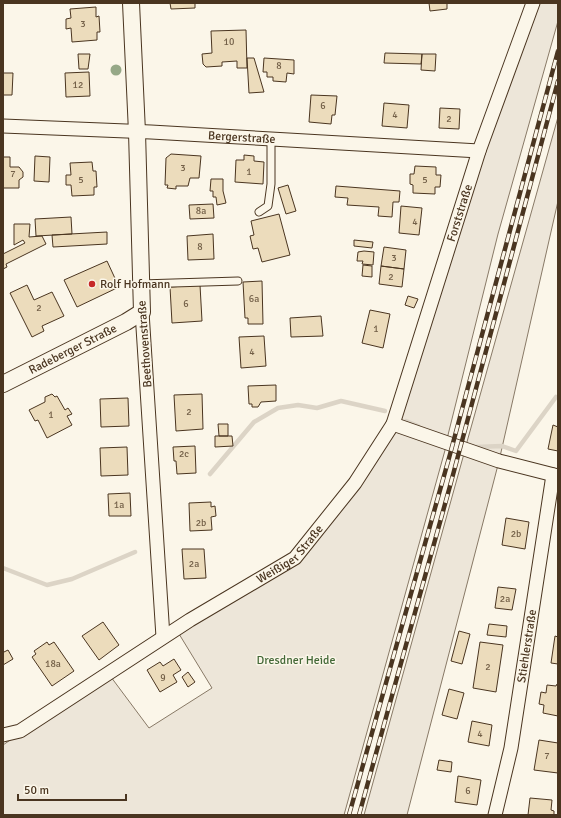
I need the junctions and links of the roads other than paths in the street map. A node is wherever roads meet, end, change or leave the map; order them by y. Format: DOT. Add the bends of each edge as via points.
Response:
graph roads {
  1 [pos="131,3"];
  2 [pos="533,3"];
  3 [pos="3,126"];
  4 [pos="137,132"];
  5 [pos="271,139"];
  6 [pos="480,151"];
  7 [pos="259,212"];
  8 [pos="238,281"];
  9 [pos="141,284"];
  10 [pos="142,312"];
  11 [pos="3,384"];
  12 [pos="393,424"];
  13 [pos="556,476"];
  14 [pos="163,637"];
  15 [pos="3,736"];
  16 [pos="495,815"];
  1 -- 4 [label="street, Beethovenstraße"];
  2 -- 6 [label="street, Forststraße"];
  3 -- 4 [label="street, Bergerstraße"];
  4 -- 5 [label="street, Bergerstraße"];
  4 -- 9 [label="street, Beethovenstraße"];
  5 -- 6 [label="street, Bergerstraße"];
  5 -- 7 [label="lane" via="271,184 268,206"];
  6 -- 12 [label="street, Forststraße"];
  8 -- 9 [label="lane"];
  9 -- 10 [label="street, Beethovenstraße"];
  10 -- 11 [label="street, Radeberger Straße"];
  10 -- 14 [label="street, Beethovenstraße"];
  12 -- 13 [label="street" via="499,461"];
  12 -- 14 [label="street, Weißiger Straße" via="355,483 295,558"];
  13 -- 16 [label="street, Stiehlerstraße" via="511,748"];
  14 -- 15 [label="street, Weißiger Straße" via="20,731"];
}
